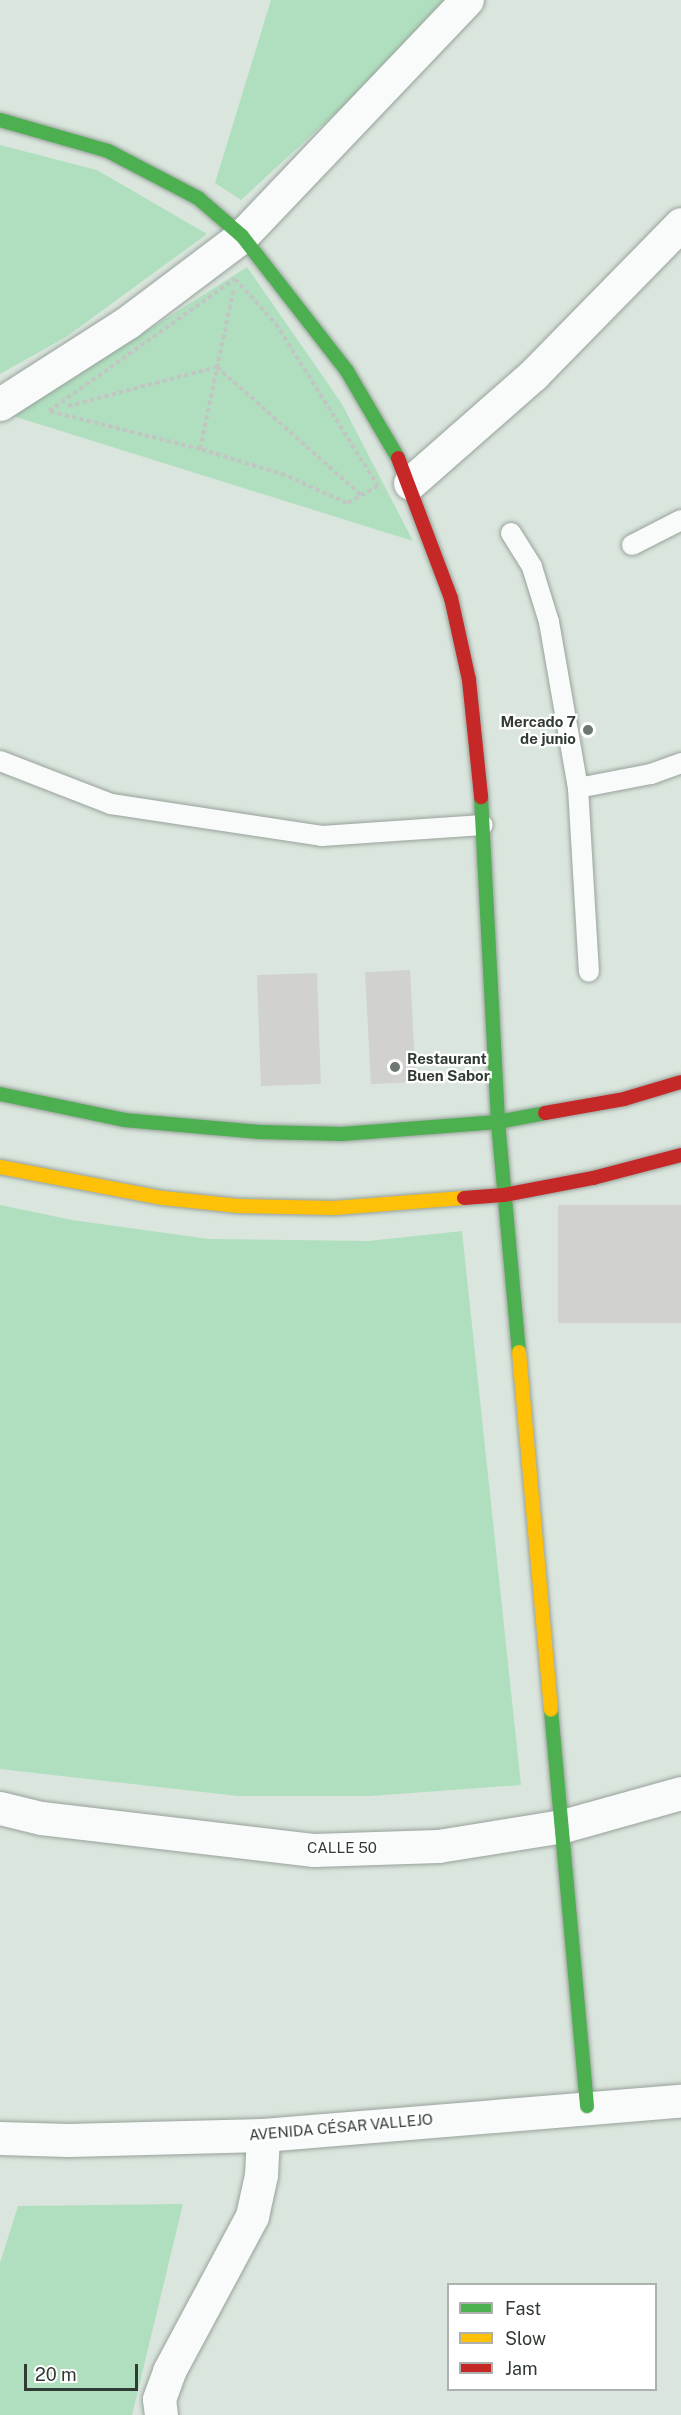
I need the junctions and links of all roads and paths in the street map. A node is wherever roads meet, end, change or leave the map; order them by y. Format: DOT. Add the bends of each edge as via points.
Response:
graph roads {
  1 [pos="467,0"];
  2 [pos="0,120"];
  3 [pos="681,224"];
  4 [pos="242,236"];
  5 [pos="236,279"];
  6 [pos="217,367"];
  7 [pos="40,397"];
  8 [pos="0,404"];
  9 [pos="200,448"];
  10 [pos="410,483"];
  11 [pos="361,495"];
  12 [pos="681,520"];
  13 [pos="511,533"];
  14 [pos="632,545"];
  15 [pos="0,761"];
  16 [pos="681,763"];
  17 [pos="578,788"];
  18 [pos="483,825"];
  19 [pos="589,972"];
  20 [pos="681,1082"];
  21 [pos="0,1094"];
  22 [pos="498,1122"];
  23 [pos="681,1155"];
  24 [pos="0,1167"];
  25 [pos="504,1195"];
  26 [pos="681,1793"];
  27 [pos="0,1808"];
  28 [pos="563,1826"];
  29 [pos="681,2101"];
  30 [pos="588,2106"];
  31 [pos="263,2135"];
  32 [pos="0,2139"];
  33 [pos="161,2415"];
  1 -- 4 [label="street"];
  2 -- 4 [label="street" via="108,151 198,198"];
  3 -- 10 [label="street" via="533,375"];
  4 -- 7 [label="street" via="128,322"];
  4 -- 10 [label="street" via="347,371"];
  5 -- 6 [label="path"];
  5 -- 7 [label="path"];
  5 -- 11 [label="path" via="276,324 378,486"];
  6 -- 7 [label="path"];
  6 -- 9 [label="path"];
  6 -- 11 [label="path"];
  7 -- 8 [label="street"];
  7 -- 9 [label="path"];
  9 -- 11 [label="path" via="285,475 347,503"];
  10 -- 18 [label="street" via="451,598 469,680 479,752"];
  12 -- 14 [label="lane"];
  13 -- 17 [label="lane" via="532,567 549,622"];
  15 -- 18 [label="lane" via="111,804 322,837"];
  16 -- 17 [label="lane" via="651,774"];
  17 -- 19 [label="lane"];
  18 -- 22 [label="street"];
  20 -- 22 [label="street" via="624,1099"];
  21 -- 22 [label="street" via="124,1120 259,1132 342,1134"];
  22 -- 25 [label="street"];
  23 -- 25 [label="street" via="593,1178"];
  24 -- 25 [label="street" via="163,1198 239,1206 334,1208"];
  25 -- 28 [label="street"];
  26 -- 28 [label="street, CALLE 50"];
  27 -- 28 [label="street, CALLE 50" via="41,1818 314,1850 438,1846"];
  28 -- 30 [label="street"];
  29 -- 30 [label="street, AVENIDA CÉSAR VALLEJO"];
  30 -- 31 [label="street, AVENIDA CÉSAR VALLEJO"];
  31 -- 32 [label="street, AVENIDA CÉSAR VALLEJO"];
  31 -- 33 [label="street" via="261,2175 252,2216 169,2371 159,2399"];
}
